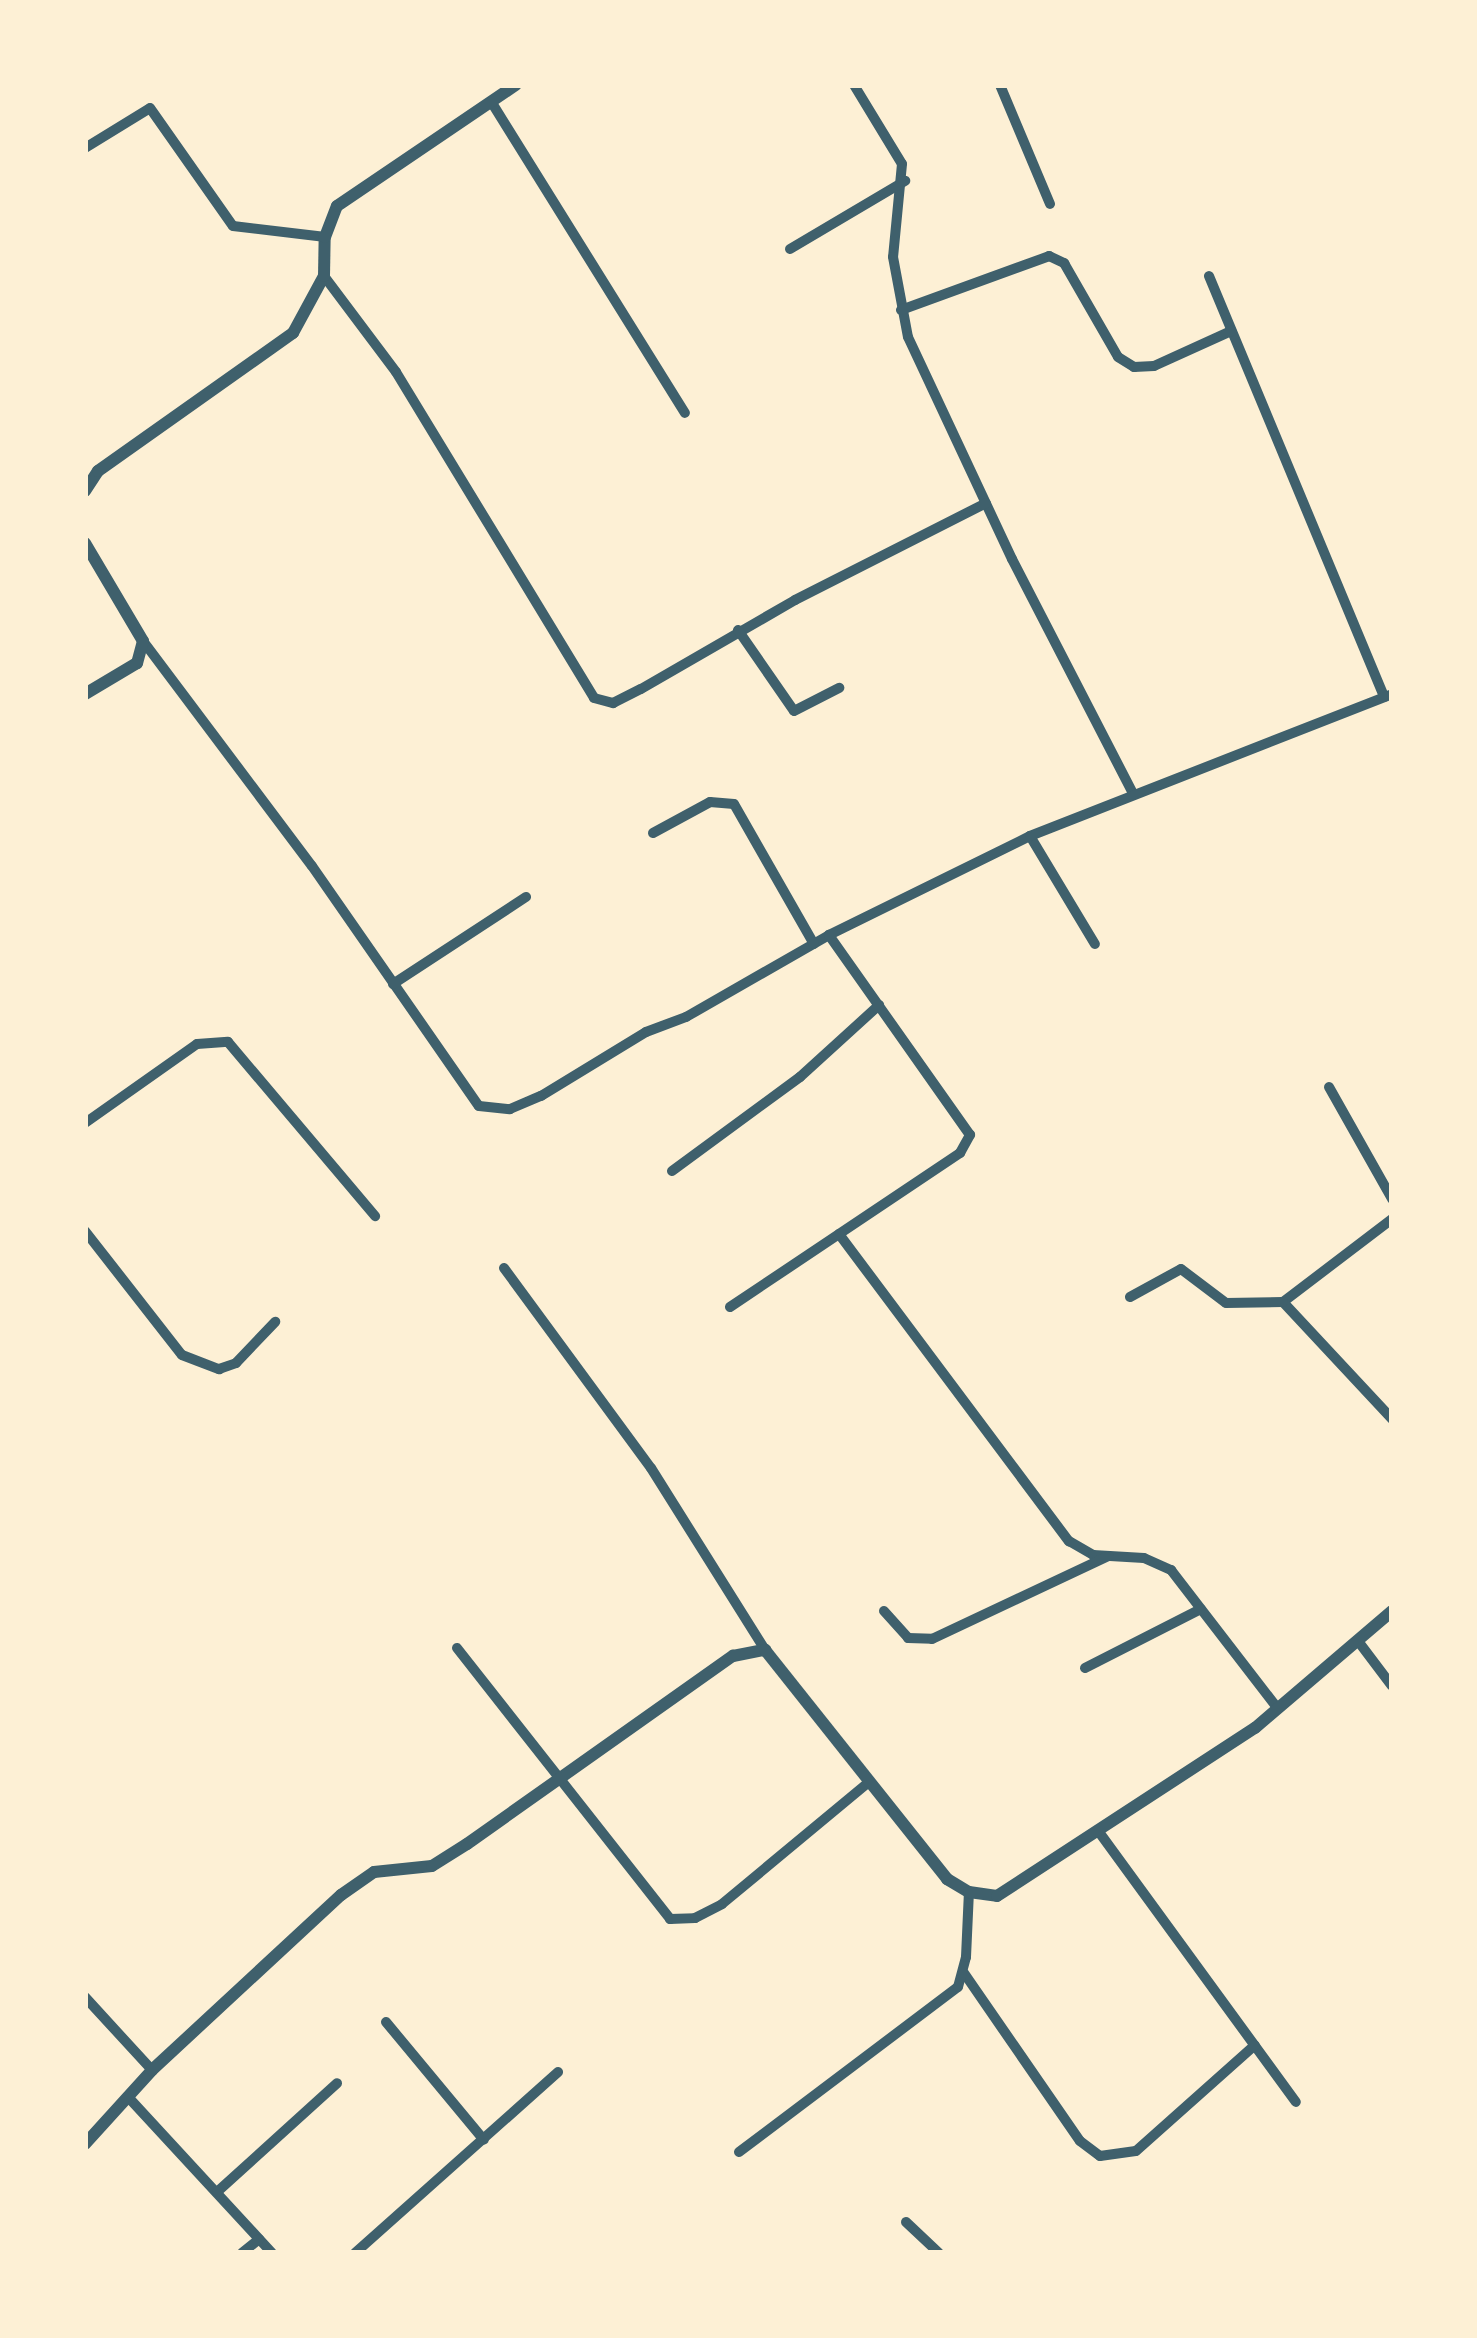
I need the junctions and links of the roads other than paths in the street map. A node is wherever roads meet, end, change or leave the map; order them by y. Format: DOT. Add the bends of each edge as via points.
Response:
graph roads {
  1 [pos="516,85"];
  2 [pos="854,85"];
  3 [pos="1000,85"];
  4 [pos="492,103"];
  5 [pos="85,148"];
  6 [pos="906,181"];
  7 [pos="1050,204"];
  8 [pos="325,237"];
  9 [pos="790,250"];
  10 [pos="324,276"];
  11 [pos="1210,276"];
  12 [pos="901,310"];
  13 [pos="1232,332"];
  14 [pos="685,413"];
  15 [pos="85,491"];
  16 [pos="986,503"];
  17 [pos="85,543"];
  18 [pos="738,630"];
  19 [pos="143,641"];
  20 [pos="839,688"];
  21 [pos="85,694"];
  22 [pos="1388,696"];
  23 [pos="1134,793"];
  24 [pos="653,833"];
  25 [pos="1030,836"];
  26 [pos="526,897"];
  27 [pos="830,936"];
  28 [pos="814,944"];
  29 [pos="1095,944"];
  30 [pos="393,984"];
  31 [pos="879,1004"];
  32 [pos="1329,1087"];
  33 [pos="85,1122"];
  34 [pos="672,1171"];
  35 [pos="1392,1199"];
  36 [pos="375,1216"];
  37 [pos="1392,1218"];
  38 [pos="85,1231"];
  39 [pos="839,1234"];
  40 [pos="504,1268"];
  41 [pos="1130,1298"];
  42 [pos="1282,1302"];
  43 [pos="730,1307"];
  44 [pos="275,1322"];
  45 [pos="1392,1419"];
  46 [pos="1110,1556"];
  47 [pos="1200,1609"];
  48 [pos="884,1611"];
  49 [pos="1392,1611"];
  50 [pos="1358,1641"];
  51 [pos="457,1648"];
  52 [pos="765,1650"];
  53 [pos="1085,1668"];
  54 [pos="1392,1686"];
  55 [pos="1278,1708"];
  56 [pos="561,1776"];
  57 [pos="868,1782"];
  58 [pos="1099,1832"];
  59 [pos="969,1892"];
  60 [pos="964,1973"];
  61 [pos="85,1996"];
  62 [pos="386,2022"];
  63 [pos="1254,2045"];
  64 [pos="152,2070"];
  65 [pos="558,2072"];
  66 [pos="337,2083"];
  67 [pos="129,2098"];
  68 [pos="1296,2102"];
  69 [pos="484,2140"];
  70 [pos="85,2144"];
  71 [pos="739,2152"];
  72 [pos="217,2192"];
  73 [pos="906,2222"];
  74 [pos="259,2238"];
  75 [pos="242,2253"];
  76 [pos="272,2253"];
  77 [pos="355,2253"];
  78 [pos="939,2253"];
  1 -- 4 [label="street"];
  2 -- 6 [label="street"];
  3 -- 7 [label="street"];
  4 -- 8 [label="street" via="337,206"];
  4 -- 14 [label="street"];
  5 -- 8 [label="street" via="150,108 233,226"];
  6 -- 9 [label="street"];
  6 -- 12 [label="street" via="893,257"];
  8 -- 10 [label="street"];
  10 -- 15 [label="street" via="294,333 98,471"];
  10 -- 18 [label="street" via="396,372 594,698 613,703"];
  11 -- 13 [label="street"];
  12 -- 13 [label="street" via="1049,256 1064,263 1118,357 1134,368 1154,366"];
  12 -- 16 [label="street"];
  13 -- 22 [label="street"];
  16 -- 18 [label="street"];
  16 -- 23 [label="street"];
  17 -- 19 [label="street"];
  18 -- 20 [label="street" via="794,711"];
  19 -- 21 [label="street" via="137,663"];
  19 -- 30 [label="street"];
  22 -- 23 [label="street"];
  23 -- 25 [label="street"];
  24 -- 28 [label="street" via="710,802 734,804"];
  25 -- 27 [label="street"];
  25 -- 29 [label="street"];
  26 -- 30 [label="street"];
  27 -- 28 [label="street"];
  27 -- 31 [label="street"];
  28 -- 30 [label="street" via="510,1109 479,1106"];
  31 -- 34 [label="street" via="800,1077"];
  31 -- 39 [label="street" via="970,1135 960,1153"];
  32 -- 35 [label="street"];
  33 -- 36 [label="street" via="197,1044 228,1042"];
  37 -- 42 [label="street"];
  38 -- 44 [label="street" via="182,1355 219,1368 236,1363"];
  39 -- 43 [label="street"];
  39 -- 46 [label="street" via="1070,1541 1093,1555"];
  40 -- 52 [label="street" via="651,1468"];
  41 -- 42 [label="street" via="1182,1269 1226,1303"];
  42 -- 45 [label="street"];
  46 -- 47 [label="street" via="1158,1561"];
  46 -- 48 [label="street" via="932,1639 908,1638"];
  47 -- 53 [label="street"];
  47 -- 55 [label="street"];
  49 -- 50 [label="street"];
  50 -- 54 [label="street"];
  50 -- 55 [label="street"];
  51 -- 56 [label="street"];
  52 -- 56 [label="street" via="732,1656 708,1670"];
  52 -- 57 [label="street"];
  55 -- 58 [label="street"];
  56 -- 57 [label="street" via="670,1919 695,1918 722,1904"];
  56 -- 64 [label="street" via="432,1866 374,1872 340,1894"];
  57 -- 59 [label="street" via="946,1879"];
  58 -- 59 [label="street" via="997,1896"];
  58 -- 63 [label="street"];
  59 -- 60 [label="street"];
  60 -- 63 [label="street" via="1080,2141 1100,2156 1136,2151"];
  60 -- 71 [label="street" via="949,1996"];
  61 -- 64 [label="street"];
  62 -- 69 [label="street"];
  63 -- 68 [label="street"];
  64 -- 67 [label="street"];
  65 -- 69 [label="street"];
  66 -- 72 [label="street"];
  67 -- 70 [label="street"];
  67 -- 72 [label="street"];
  69 -- 77 [label="street"];
  72 -- 74 [label="street"];
  73 -- 78 [label="street"];
  74 -- 75 [label="street"];
  74 -- 76 [label="street"];
}
